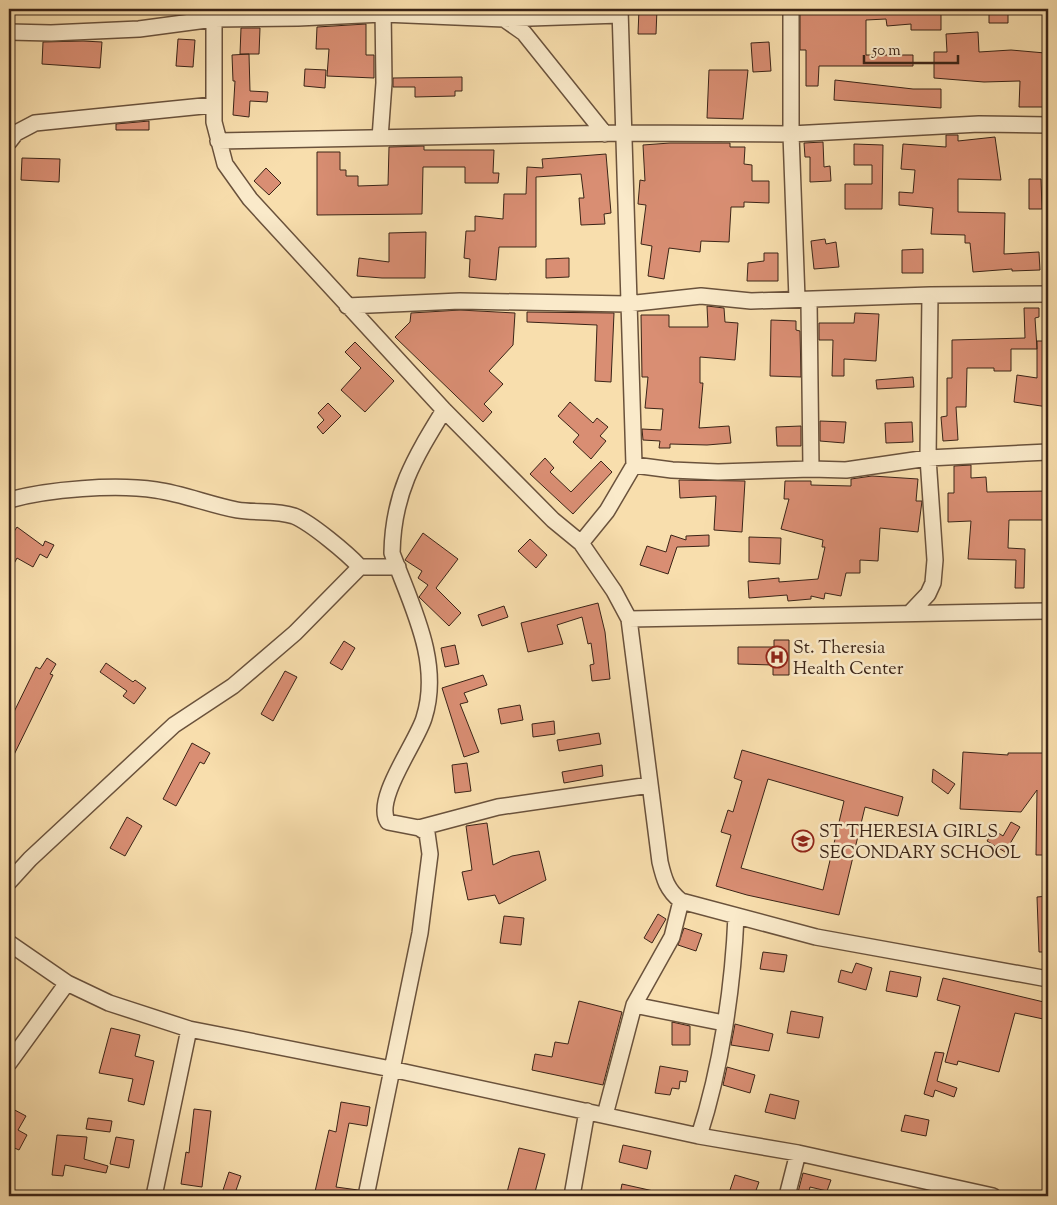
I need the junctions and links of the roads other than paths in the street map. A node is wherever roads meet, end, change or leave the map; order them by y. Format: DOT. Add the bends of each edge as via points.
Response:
graph roads {
  1 [pos="791,9"];
  2 [pos="383,11"];
  3 [pos="620,12"];
  4 [pos="214,14"];
  5 [pos="524,26"];
  6 [pos="9,32"];
  7 [pos="213,105"];
  8 [pos="1048,125"];
  9 [pos="622,133"];
  10 [pos="605,134"];
  11 [pos="791,134"];
  12 [pos="380,138"];
  13 [pos="218,141"];
  14 [pos="9,142"];
  15 [pos="1048,294"];
  16 [pos="930,295"];
  17 [pos="803,300"];
  18 [pos="627,304"];
  19 [pos="347,306"];
  20 [pos="444,410"];
  21 [pos="1048,452"];
  22 [pos="928,458"];
  23 [pos="634,464"];
  24 [pos="811,469"];
  25 [pos="9,500"];
  26 [pos="581,543"];
  27 [pos="360,567"];
  28 [pos="398,567"];
  29 [pos="1048,611"];
  30 [pos="911,612"];
  31 [pos="629,619"];
  32 [pos="650,785"];
  33 [pos="419,828"];
  34 [pos="9,882"];
  35 [pos="681,901"];
  36 [pos="736,916"];
  37 [pos="9,943"];
  38 [pos="1048,979"];
  39 [pos="67,983"];
  40 [pos="634,1005"];
  41 [pos="724,1023"];
  42 [pos="189,1029"];
  43 [pos="9,1062"];
  44 [pos="392,1069"];
  45 [pos="587,1111"];
  46 [pos="605,1115"];
  47 [pos="699,1136"];
  48 [pos="798,1153"];
  49 [pos="154,1196"];
  50 [pos="366,1196"];
  51 [pos="572,1196"];
  52 [pos="787,1196"];
  53 [pos="993,1196"];
  1 -- 11 [label="street"];
  2 -- 4 [label="street" via="298,18"];
  2 -- 5 [label="street" via="504,20"];
  2 -- 12 [label="street" via="384,83"];
  3 -- 5 [label="street"];
  3 -- 9 [label="street"];
  4 -- 6 [label="street" via="139,29"];
  4 -- 7 [label="street"];
  5 -- 10 [label="street"];
  7 -- 13 [label="street"];
  7 -- 14 [label="street" via="35,123 16,133"];
  8 -- 11 [label="street" via="979,124"];
  9 -- 10 [label="street"];
  9 -- 11 [label="street"];
  9 -- 18 [label="street"];
  10 -- 12 [label="street"];
  11 -- 17 [label="street"];
  12 -- 13 [label="street"];
  13 -- 19 [label="street" via="225,164 250,199"];
  15 -- 16 [label="street"];
  16 -- 17 [label="street"];
  16 -- 22 [label="street"];
  17 -- 18 [label="street" via="751,301 700,296"];
  17 -- 24 [label="street"];
  18 -- 19 [label="street" via="460,300"];
  18 -- 23 [label="street"];
  19 -- 20 [label="street"];
  20 -- 26 [label="street" via="553,520"];
  20 -- 28 [label="street" via="416,456 403,485 392,553"];
  21 -- 22 [label="street"];
  22 -- 24 [label="street" via="846,470"];
  22 -- 30 [label="street" via="935,560 933,582 921,604"];
  23 -- 24 [label="street" via="718,472"];
  23 -- 26 [label="street" via="607,511"];
  25 -- 27 [label="street" via="79,488 155,490 234,509 294,516"];
  26 -- 31 [label="street" via="614,590"];
  27 -- 28 [label="street"];
  27 -- 34 [label="street" via="295,634 233,686 174,725"];
  28 -- 33 [label="street" via="426,650 431,679 424,719 388,792 384,816 388,822"];
  29 -- 30 [label="street"];
  30 -- 31 [label="street"];
  31 -- 32 [label="street"];
  32 -- 33 [label="street" via="498,807"];
  32 -- 35 [label="street" via="664,882"];
  33 -- 44 [label="street" via="427,833 430,854 417,951"];
  35 -- 36 [label="street"];
  35 -- 40 [label="street" via="672,936"];
  36 -- 38 [label="street" via="816,937"];
  36 -- 41 [label="street"];
  37 -- 39 [label="street"];
  39 -- 42 [label="street" via="109,1003"];
  39 -- 43 [label="street"];
  40 -- 41 [label="street"];
  40 -- 46 [label="street"];
  41 -- 47 [label="street" via="710,1099"];
  42 -- 44 [label="street"];
  42 -- 49 [label="street"];
  44 -- 45 [label="street"];
  44 -- 50 [label="street"];
  45 -- 46 [label="street"];
  45 -- 51 [label="street"];
  46 -- 47 [label="street"];
  47 -- 48 [label="street"];
  48 -- 52 [label="street"];
  48 -- 53 [label="street"];
}
